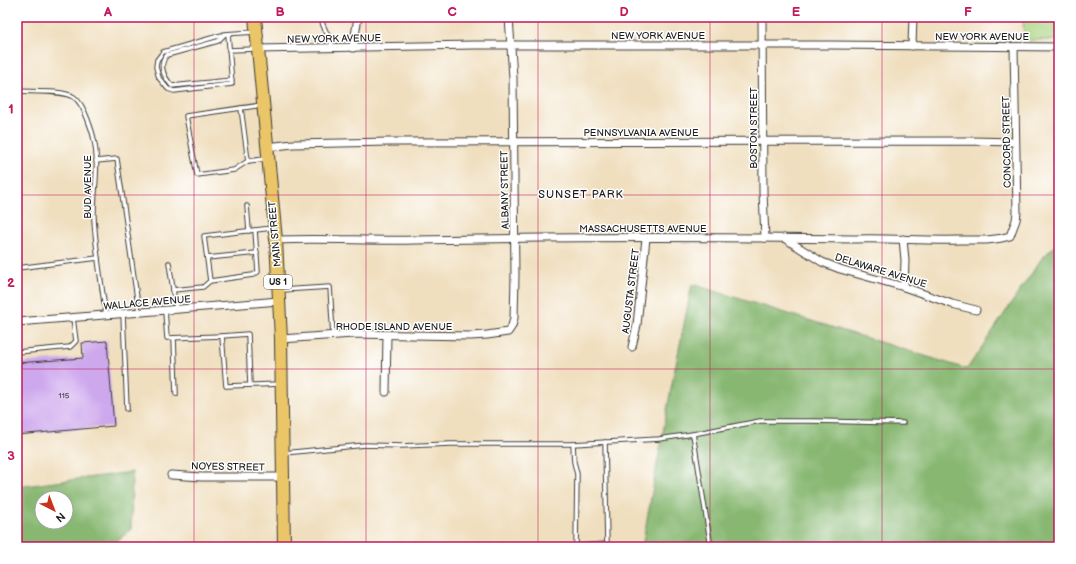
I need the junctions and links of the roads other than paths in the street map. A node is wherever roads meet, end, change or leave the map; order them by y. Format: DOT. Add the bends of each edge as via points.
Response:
graph roads {
  1 [pos="255,17"];
  2 [pos="321,17"];
  3 [pos="358,17"];
  4 [pos="509,17"];
  5 [pos="762,17"];
  6 [pos="913,17"];
  7 [pos="256,32"];
  8 [pos="226,34"];
  9 [pos="511,45"];
  10 [pos="762,45"];
  11 [pos="912,46"];
  12 [pos="1014,47"];
  13 [pos="1059,47"];
  14 [pos="334,48"];
  15 [pos="353,48"];
  16 [pos="258,49"];
  17 [pos="229,50"];
  18 [pos="17,91"];
  19 [pos="263,104"];
  20 [pos="241,108"];
  21 [pos="513,142"];
  22 [pos="762,142"];
  23 [pos="1015,142"];
  24 [pos="267,152"];
  25 [pos="96,161"];
  26 [pos="248,161"];
  27 [pos="247,206"];
  28 [pos="274,228"];
  29 [pos="255,230"];
  30 [pos="249,231"];
  31 [pos="1010,236"];
  32 [pos="646,238"];
  33 [pos="765,238"];
  34 [pos="784,238"];
  35 [pos="514,239"];
  36 [pos="903,239"];
  37 [pos="276,240"];
  38 [pos="257,253"];
  39 [pos="98,258"];
  40 [pos="207,258"];
  41 [pos="169,263"];
  42 [pos="17,268"];
  43 [pos="210,281"];
  44 [pos="904,287"];
  45 [pos="173,290"];
  46 [pos="279,295"];
  47 [pos="176,310"];
  48 [pos="976,310"];
  49 [pos="165,311"];
  50 [pos="139,313"];
  51 [pos="123,314"];
  52 [pos="106,315"];
  53 [pos="73,318"];
  54 [pos="17,322"];
  55 [pos="508,332"];
  56 [pos="387,334"];
  57 [pos="333,335"];
  58 [pos="222,336"];
  59 [pos="174,338"];
  60 [pos="281,339"];
  61 [pos="632,347"];
  62 [pos="17,352"];
  63 [pos="281,384"];
  64 [pos="250,385"];
  65 [pos="386,392"];
  66 [pos="176,394"];
  67 [pos="127,409"];
  68 [pos="903,423"];
  69 [pos="693,434"];
  70 [pos="605,442"];
  71 [pos="573,444"];
  72 [pos="283,453"];
  73 [pos="171,475"];
  74 [pos="284,476"];
  75 [pos="576,546"];
  76 [pos="284,547"];
  77 [pos="711,547"];
  1 -- 7 [label="main road, MAIN STREET / US 1"];
  2 -- 14 [label="lane"];
  3 -- 15 [label="street"];
  4 -- 9 [label="street, ALBANY STREET"];
  5 -- 10 [label="street, BOSTON STREET"];
  6 -- 11 [label="street"];
  7 -- 8 [label="lane"];
  7 -- 16 [label="main road, MAIN STREET / US 1"];
  8 -- 17 [label="lane"];
  8 -- 17 [label="lane" via="163,52 156,67 159,78 168,89 174,91 232,84"];
  9 -- 10 [label="street, NEW YORK AVENUE"];
  9 -- 15 [label="street, NEW YORK AVENUE"];
  9 -- 21 [label="street, ALBANY STREET"];
  10 -- 11 [label="street, NEW YORK AVENUE"];
  10 -- 22 [label="street, BOSTON STREET"];
  11 -- 12 [label="street, NEW YORK AVENUE"];
  12 -- 13 [label="street, NEW YORK AVENUE"];
  12 -- 23 [label="street, CONCORD STREET"];
  14 -- 15 [label="street, NEW YORK AVENUE"];
  14 -- 16 [label="street, NEW YORK AVENUE"];
  16 -- 17 [label="lane"];
  16 -- 19 [label="main road, MAIN STREET / US 1"];
  18 -- 25 [label="lane, BUD AVENUE" via="66,93 75,98 86,114 95,141"];
  19 -- 20 [label="lane"];
  19 -- 24 [label="main road, MAIN STREET / US 1"];
  20 -- 26 [label="lane"];
  20 -- 26 [label="lane" via="186,116 197,175 234,170"];
  21 -- 22 [label="street, PENNSYLVANIA AVENUE"];
  21 -- 24 [label="street, PENNSYLVANIA AVENUE" via="293,144"];
  21 -- 35 [label="street, ALBANY STREET"];
  22 -- 23 [label="street, PENNSYLVANIA AVENUE"];
  22 -- 33 [label="street, BOSTON STREET"];
  23 -- 31 [label="street, CONCORD STREET" via="1017,216"];
  24 -- 26 [label="lane"];
  24 -- 28 [label="main road, MAIN STREET / US 1"];
  25 -- 39 [label="lane, BUD AVENUE" via="94,219"];
  25 -- 50 [label="lane" via="117,159"];
  27 -- 30 [label="lane"];
  28 -- 29 [label="lane"];
  28 -- 37 [label="main road, MAIN STREET / US 1"];
  29 -- 30 [label="lane"];
  29 -- 38 [label="lane"];
  30 -- 40 [label="lane" via="204,236"];
  31 -- 36 [label="street, MASSACHUSETTS AVENUE" via="981,240"];
  32 -- 33 [label="street, MASSACHUSETTS AVENUE"];
  32 -- 35 [label="street, MASSACHUSETTS AVENUE"];
  32 -- 61 [label="street, AUGUSTA STREET" via="637,325"];
  33 -- 34 [label="street, MASSACHUSETTS AVENUE"];
  34 -- 36 [label="street, MASSACHUSETTS AVENUE"];
  34 -- 44 [label="street, DELAWARE AVENUE" via="840,269"];
  35 -- 37 [label="street, MASSACHUSETTS AVENUE"];
  35 -- 55 [label="street, ALBANY STREET" via="514,318"];
  36 -- 44 [label="street"];
  37 -- 46 [label="main road, MAIN STREET / US 1"];
  38 -- 40 [label="lane"];
  38 -- 43 [label="lane" via="258,272 253,275"];
  39 -- 42 [label="lane"];
  39 -- 52 [label="lane, BUD AVENUE"];
  40 -- 43 [label="lane"];
  41 -- 45 [label="lane"];
  43 -- 45 [label="lane" via="203,287"];
  44 -- 48 [label="street, DELAWARE AVENUE"];
  45 -- 47 [label="lane"];
  46 -- 47 [label="street, WALLACE AVENUE"];
  46 -- 57 [label="lane" via="330,287"];
  46 -- 60 [label="main road, MAIN STREET / US 1"];
  47 -- 49 [label="street, WALLACE AVENUE"];
  49 -- 50 [label="street, WALLACE AVENUE"];
  49 -- 59 [label="lane" via="166,338"];
  50 -- 51 [label="street, WALLACE AVENUE"];
  51 -- 52 [label="street, WALLACE AVENUE"];
  51 -- 67 [label="lane"];
  52 -- 53 [label="street, WALLACE AVENUE"];
  53 -- 54 [label="street, WALLACE AVENUE"];
  53 -- 62 [label="lane" via="76,341 70,347"];
  55 -- 56 [label="street, RHODE ISLAND AVENUE" via="470,336"];
  56 -- 57 [label="street, RHODE ISLAND AVENUE"];
  56 -- 65 [label="street"];
  57 -- 60 [label="street, RHODE ISLAND AVENUE"];
  58 -- 59 [label="lane"];
  58 -- 64 [label="lane" via="226,386"];
  58 -- 64 [label="lane" via="248,334"];
  59 -- 66 [label="lane"];
  60 -- 63 [label="main road, MAIN STREET / US 1"];
  63 -- 64 [label="lane"];
  63 -- 72 [label="main road, MAIN STREET / US 1"];
  68 -- 69 [label="lane" via="760,421"];
  69 -- 70 [label="lane"];
  69 -- 77 [label="lane"];
  70 -- 71 [label="lane"];
  70 -- 75 [label="lane" via="607,544"];
  71 -- 72 [label="lane" via="365,445"];
  71 -- 75 [label="lane" via="577,474"];
  72 -- 74 [label="main road, MAIN STREET / US 1"];
  73 -- 74 [label="street, NOYES STREET" via="202,478"];
  74 -- 76 [label="main road, MAIN STREET / US 1"];
}
